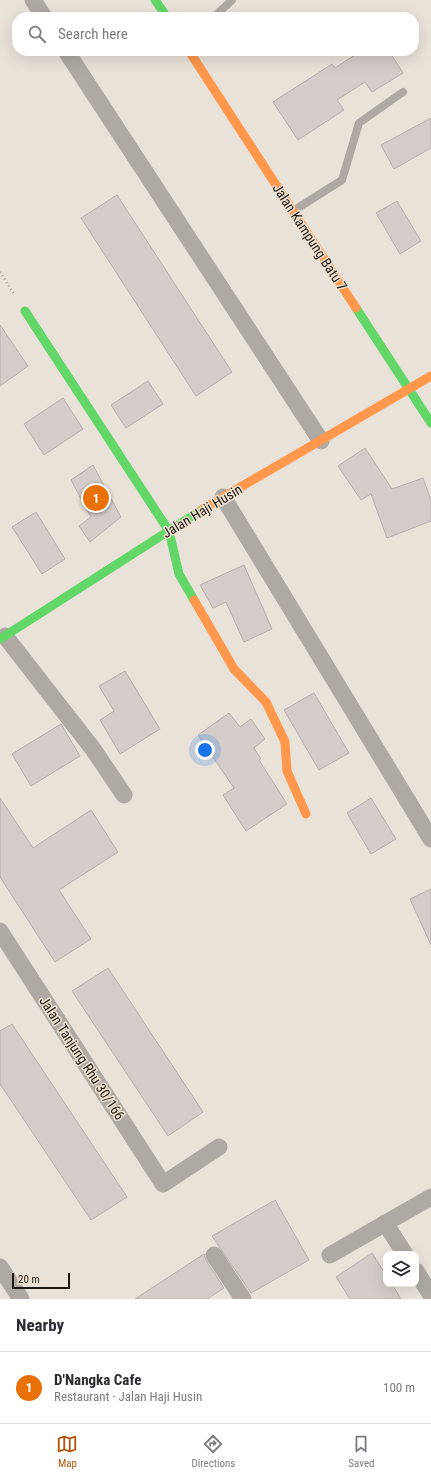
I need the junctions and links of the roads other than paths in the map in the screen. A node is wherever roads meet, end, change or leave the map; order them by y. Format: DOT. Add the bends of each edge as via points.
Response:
graph roads {
  1 [pos="33,0"];
  2 [pos="156,0"];
  3 [pos="232,0"];
  4 [pos="41,12"];
  5 [pos="164,12"];
  6 [pos="219,12"];
  7 [pos="69,56"];
  8 [pos="192,56"];
  9 [pos="403,92"];
  10 [pos="293,211"];
  11 [pos="25,311"];
  12 [pos="431,376"];
  13 [pos="409,389"];
  14 [pos="431,423"];
  15 [pos="321,441"];
  16 [pos="223,497"];
  17 [pos="169,530"];
  18 [pos="2,638"];
  19 [pos="124,796"];
  20 [pos="306,814"];
  21 [pos="431,839"];
  22 [pos="0,931"];
  23 [pos="219,1147"];
  24 [pos="431,1197"];
  25 [pos="385,1223"];
  26 [pos="403,1251"];
  27 [pos="214,1255"];
  28 [pos="330,1255"];
  29 [pos="0,1267"];
  30 [pos="419,1276"];
  31 [pos="431,1295"];
  32 [pos="21,1299"];
  33 [pos="243,1299"];
  1 -- 4 [label="street"];
  2 -- 5 [label="street"];
  3 -- 6 [label="lane"];
  7 -- 15 [label="street"];
  8 -- 10 [label="street, Jalan Kampung Batu 7"];
  9 -- 10 [label="lane" via="358,123 342,180"];
  10 -- 13 [label="street, Jalan Kampung Batu 7"];
  11 -- 17 [label="street"];
  12 -- 13 [label="street, Jalan Haji Husin"];
  13 -- 14 [label="street, Jalan Kampung Batu 7"];
  13 -- 15 [label="street, Jalan Haji Husin"];
  15 -- 16 [label="street, Jalan Haji Husin"];
  16 -- 17 [label="street, Jalan Haji Husin"];
  16 -- 21 [label="street"];
  17 -- 18 [label="street, Jalan Haji Husin"];
  17 -- 20 [label="street" via="179,574 234,669 266,702 285,742 287,771"];
  18 -- 19 [label="street" via="93,749"];
  22 -- 23 [label="street, Jalan Tanjung Rhu 30/166" via="163,1184"];
  24 -- 25 [label="street"];
  25 -- 26 [label="street"];
  25 -- 28 [label="street"];
  27 -- 33 [label="street"];
  29 -- 32 [label="street"];
  30 -- 31 [label="street"];
}
